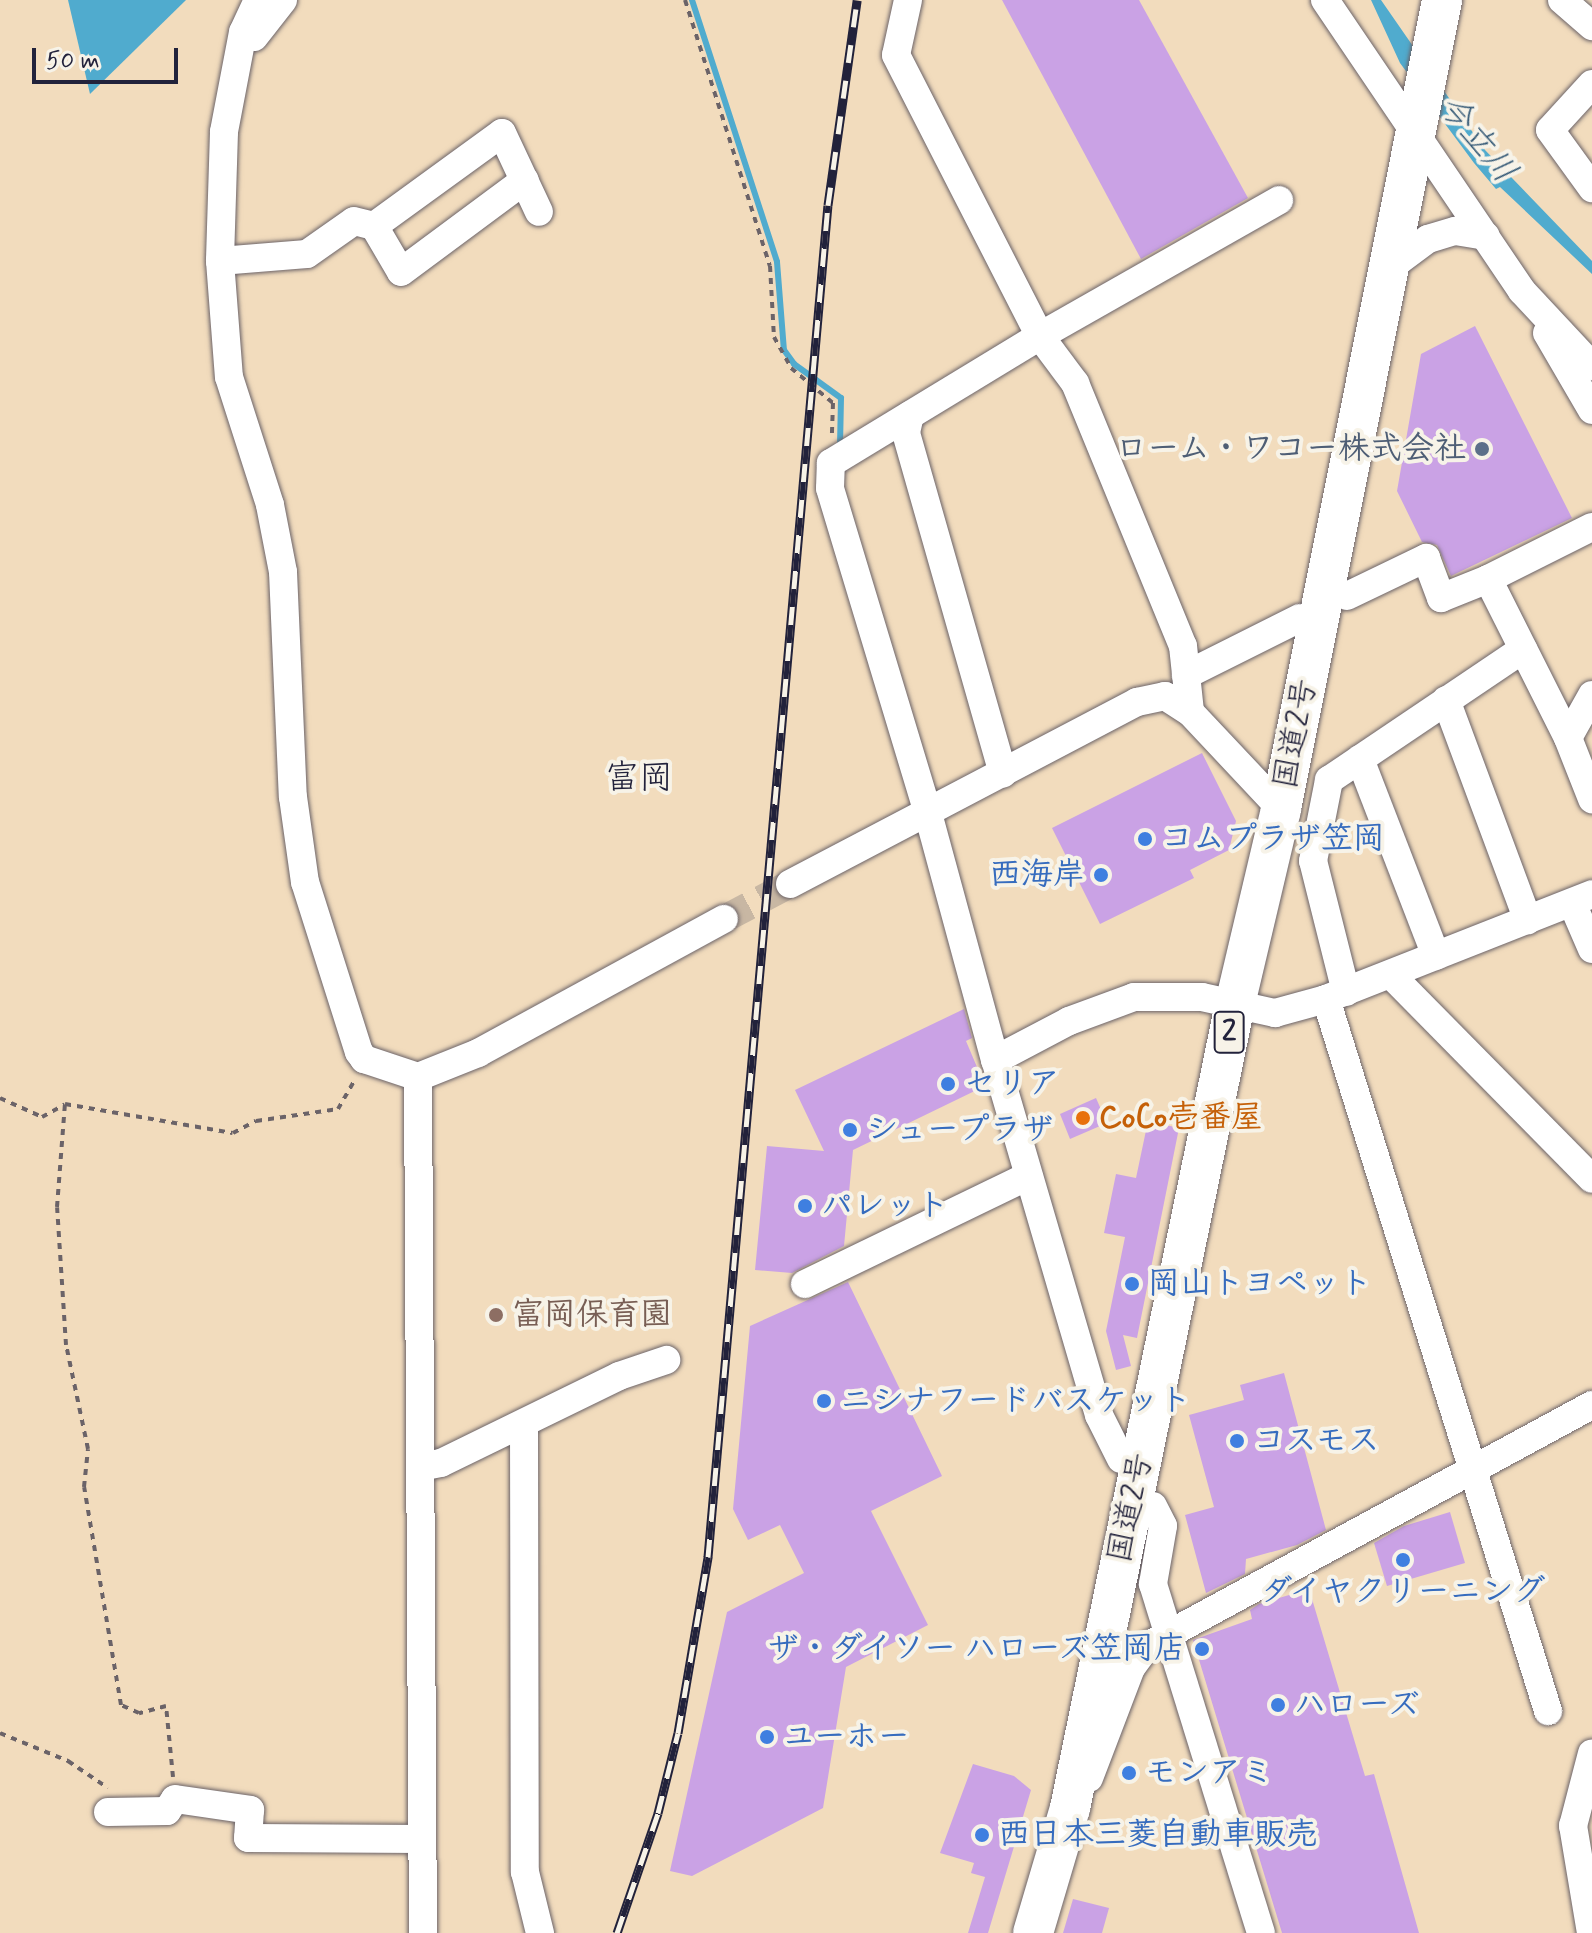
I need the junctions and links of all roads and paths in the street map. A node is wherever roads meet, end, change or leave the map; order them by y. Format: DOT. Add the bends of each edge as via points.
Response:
graph roads {
  1 [pos="258,0"];
  2 [pos="283,0"];
  3 [pos="685,0"];
  4 [pos="908,0"];
  5 [pos="1301,0"];
  6 [pos="1325,0"];
  7 [pos="1442,0"];
  8 [pos="1562,0"];
  9 [pos="1592,26"];
  10 [pos="1348,30"];
  11 [pos="234,73"];
  12 [pos="1592,84"];
  13 [pos="1416,129"];
  14 [pos="525,180"];
  15 [pos="1592,188"];
  16 [pos="1279,200"];
  17 [pos="539,212"];
  18 [pos="374,226"];
  19 [pos="1486,236"];
  20 [pos="220,261"];
  21 [pos="1389,268"];
  22 [pos="1522,291"];
  23 [pos="1040,336"];
  24 [pos="1592,366"];
  25 [pos="1592,410"];
  26 [pos="910,415"];
  27 [pos="836,459"];
  28 [pos="1592,527"];
  29 [pos="1488,579"];
  30 [pos="1347,596"];
  31 [pos="1300,618"];
  32 [pos="1523,649"];
  33 [pos="1186,675"];
  34 [pos="1592,695"];
  35 [pos="1446,700"];
  36 [pos="1190,712"];
  37 [pos="1568,738"];
  38 [pos="1360,759"];
  39 [pos="1003,773"];
  40 [pos="1592,799"];
  41 [pos="1281,809"];
  42 [pos="933,810"];
  43 [pos="790,884"];
  44 [pos="1582,899"];
  45 [pos="724,919"];
  46 [pos="1528,920"];
  47 [pos="1592,949"];
  48 [pos="1436,956"];
  49 [pos="1391,975"];
  50 [pos="1336,996"];
  51 [pos="1235,1004"];
  52 [pos="364,1059"];
  53 [pos="995,1060"];
  54 [pos="418,1077"];
  55 [pos="0,1098"];
  56 [pos="65,1104"];
  57 [pos="1028,1176"];
  58 [pos="1592,1179"];
  59 [pos="805,1284"];
  60 [pos="666,1360"];
  61 [pos="1592,1405"];
  62 [pos="524,1424"];
  63 [pos="1121,1459"];
  64 [pos="420,1467"];
  65 [pos="1471,1471"];
  66 [pos="1153,1506"];
  67 [pos="1174,1633"];
  68 [pos="1548,1711"];
  69 [pos="0,1733"];
  70 [pos="1592,1753"];
  71 [pos="175,1799"];
  72 [pos="1070,1808"];
  73 [pos="142,1811"];
  74 [pos="108,1812"];
  75 [pos="422,1839"];
  76 [pos="423,1933"];
  77 [pos="540,1933"];
  78 [pos="1033,1933"];
  79 [pos="1261,1933"];
  80 [pos="1591,1933"];
  1 -- 11 [label="street" via="243,32"];
  2 -- 11 [label="street" via="256,32"];
  3 -- 27 [label="path" via="770,266 774,337 780,354 833,403"];
  4 -- 23 [label="street" via="896,55"];
  5 -- 10 [label="street"];
  6 -- 10 [label="street"];
  7 -- 13 [label="highway, 国道2号 / 2"];
  8 -- 9 [label="street"];
  10 -- 13 [label="street"];
  11 -- 20 [label="street" via="224,132"];
  12 -- 15 [label="street" via="1550,130"];
  13 -- 19 [label="street"];
  13 -- 21 [label="highway, 国道2号 / 2"];
  14 -- 17 [label="street"];
  14 -- 18 [label="street" via="401,272"];
  14 -- 18 [label="street" via="502,133"];
  16 -- 23 [label="street"];
  18 -- 20 [label="street" via="354,221 307,254"];
  19 -- 21 [label="street" via="1455,231 1428,239"];
  19 -- 22 [label="street"];
  20 -- 52 [label="street" via="229,377 270,505 283,572 293,797 305,882 338,998"];
  21 -- 41 [label="highway, 国道2号 / 2"];
  22 -- 24 [label="street"];
  22 -- 25 [label="street"];
  23 -- 26 [label="street"];
  23 -- 33 [label="street" via="1075,383 1183,646"];
  26 -- 27 [label="street"];
  26 -- 39 [label="street" via="906,433"];
  27 -- 42 [label="street" via="830,488"];
  28 -- 29 [label="street"];
  29 -- 30 [label="street" via="1441,598 1426,558"];
  29 -- 32 [label="street"];
  31 -- 33 [label="street"];
  32 -- 35 [label="street"];
  32 -- 37 [label="street"];
  33 -- 36 [label="street"];
  34 -- 37 [label="street"];
  35 -- 38 [label="street"];
  35 -- 46 [label="street"];
  36 -- 39 [label="street" via="1165,696 1137,702"];
  36 -- 41 [label="street"];
  37 -- 40 [label="street"];
  38 -- 48 [label="street"];
  38 -- 50 [label="street" via="1329,780 1313,861"];
  39 -- 42 [label="street"];
  41 -- 51 [label="highway, 国道2号 / 2"];
  42 -- 43 [label="street"];
  42 -- 53 [label="street"];
  44 -- 46 [label="street"];
  44 -- 47 [label="street"];
  45 -- 54 [label="street" via="478,1053"];
  46 -- 48 [label="street"];
  48 -- 49 [label="street"];
  49 -- 50 [label="street"];
  49 -- 58 [label="street"];
  50 -- 51 [label="street" via="1275,1013"];
  50 -- 65 [label="street"];
  51 -- 53 [label="street" via="1202,997 1134,997 1069,1021"];
  51 -- 72 [label="highway, 国道2号 / 2"];
  52 -- 54 [label="street"];
  52 -- 56 [label="path" via="338,1109 256,1121 233,1133"];
  53 -- 57 [label="street"];
  54 -- 64 [label="street"];
  55 -- 56 [label="path" via="42,1117"];
  56 -- 71 [label="path" via="57,1207 66,1345 88,1449 84,1487 121,1705 139,1713 166,1706"];
  57 -- 59 [label="street"];
  57 -- 63 [label="street" via="1099,1415"];
  60 -- 62 [label="street" via="619,1376"];
  61 -- 65 [label="street"];
  62 -- 64 [label="street" via="441,1463"];
  62 -- 77 [label="street" via="525,1872"];
  64 -- 75 [label="street"];
  65 -- 67 [label="street"];
  65 -- 68 [label="street"];
  66 -- 67 [label="street" via="1163,1526 1153,1584"];
  67 -- 72 [label="street" via="1147,1646 1131,1668 1095,1770"];
  67 -- 79 [label="street"];
  69 -- 73 [label="path" via="68,1761"];
  70 -- 80 [label="street" via="1573,1826"];
  71 -- 73 [label="street" via="167,1811"];
  71 -- 75 [label="street" via="250,1810 248,1838"];
  72 -- 78 [label="highway, 国道2号 / 2"];
  73 -- 74 [label="street"];
  75 -- 76 [label="street"];
}
